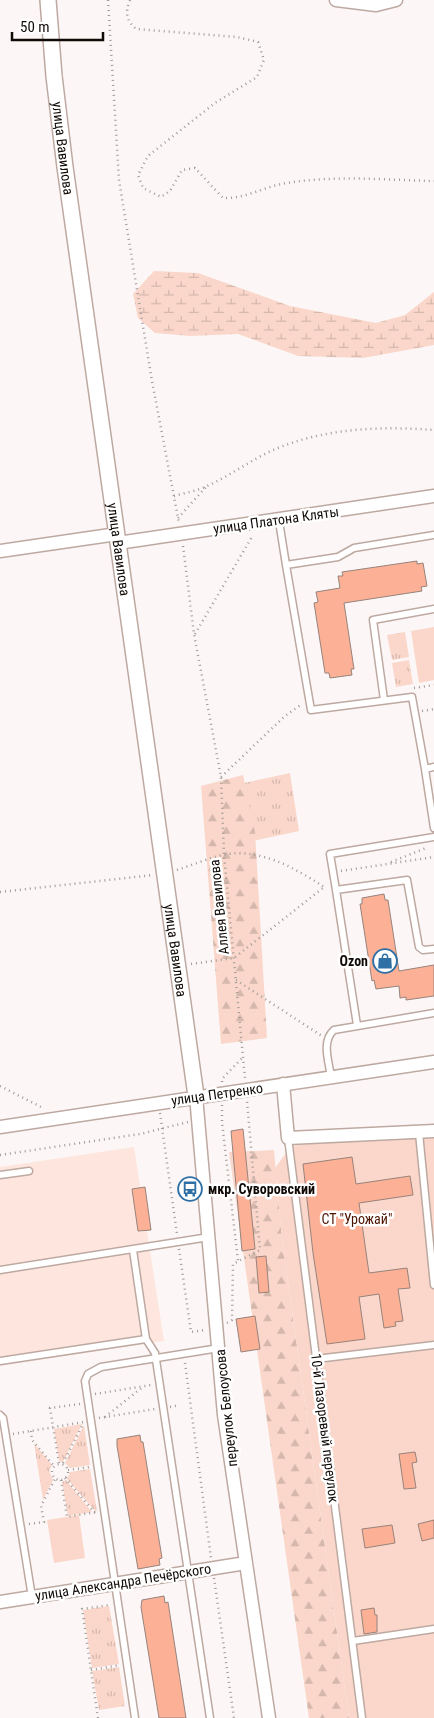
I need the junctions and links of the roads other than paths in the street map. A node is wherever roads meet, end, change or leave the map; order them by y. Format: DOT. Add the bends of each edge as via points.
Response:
graph roads {
  1 [pos="48,0"];
  2 [pos="396,0"];
  3 [pos="342,1"];
  4 [pos="376,2"];
  5 [pos="434,496"];
  6 [pos="279,521"];
  7 [pos="434,535"];
  8 [pos="118,539"];
  9 [pos="0,552"];
  10 [pos="286,565"];
  11 [pos="434,609"];
  12 [pos="384,700"];
  13 [pos="434,767"];
  14 [pos="425,768"];
  15 [pos="434,828"];
  16 [pos="434,837"];
  17 [pos="336,890"];
  18 [pos="434,949"];
  19 [pos="434,1013"];
  20 [pos="357,1025"];
  21 [pos="434,1062"];
  22 [pos="331,1077"];
  23 [pos="283,1084"];
  24 [pos="196,1096"];
  25 [pos="0,1127"];
  26 [pos="434,1131"];
  27 [pos="419,1133"];
  28 [pos="288,1138"];
  29 [pos="29,1171"];
  30 [pos="0,1176"];
  31 [pos="209,1237"];
  32 [pos="133,1250"];
  33 [pos="0,1270"];
  34 [pos="434,1285"];
  35 [pos="146,1339"];
  36 [pos="434,1345"];
  37 [pos="219,1348"];
  38 [pos="156,1358"];
  39 [pos="316,1359"];
  40 [pos="0,1361"];
  41 [pos="0,1415"];
  42 [pos="246,1563"];
  43 [pos="187,1572"];
  44 [pos="114,1584"];
  45 [pos="32,1597"];
  46 [pos="0,1602"];
  47 [pos="434,1629"];
  48 [pos="353,1641"];
  49 [pos="135,1718"];
  50 [pos="210,1718"];
  51 [pos="268,1718"];
  52 [pos="362,1718"];
  1 -- 8 [label="street, улица Вавилова" via="64,158"];
  2 -- 4 [label="street"];
  3 -- 4 [label="street"];
  5 -- 6 [label="street, улица Платона Кляты"];
  6 -- 8 [label="street, улица Платона Кляты"];
  6 -- 10 [label="lane"];
  7 -- 10 [label="lane" via="354,548 338,557"];
  8 -- 9 [label="street, улица Платона Кляты"];
  8 -- 24 [label="street, улица Вавилова"];
  10 -- 12 [label="lane" via="311,710"];
  11 -- 12 [label="lane" via="373,620"];
  12 -- 14 [label="lane" via="408,696 414,700"];
  13 -- 14 [label="lane"];
  14 -- 15 [label="lane"];
  16 -- 17 [label="lane" via="330,854"];
  17 -- 18 [label="lane" via="407,880 419,947"];
  17 -- 20 [label="lane"];
  19 -- 20 [label="lane"];
  20 -- 22 [label="lane" via="334,1030 327,1039"];
  21 -- 22 [label="street, улица Петренко"];
  22 -- 23 [label="street, улица Петренко"];
  23 -- 24 [label="street, улица Петренко"];
  23 -- 28 [label="street"];
  24 -- 25 [label="street, улица Петренко"];
  24 -- 31 [label="street, переулок Белоусова"];
  26 -- 27 [label="street"];
  27 -- 28 [label="street"];
  27 -- 34 [label="lane"];
  28 -- 39 [label="lane, 10-й Лазоревый переулок"];
  29 -- 30 [label="lane"];
  31 -- 32 [label="lane"];
  31 -- 37 [label="street, переулок Белоусова"];
  32 -- 33 [label="lane"];
  32 -- 35 [label="lane"];
  35 -- 38 [label="lane"];
  35 -- 40 [label="lane"];
  36 -- 39 [label="lane"];
  37 -- 38 [label="lane"];
  37 -- 42 [label="street, переулок Белоусова" via="224,1416"];
  38 -- 43 [label="lane"];
  38 -- 44 [label="lane" via="94,1369 85,1381 88,1421 105,1511"];
  39 -- 48 [label="lane, 10-й Лазоревый переулок"];
  41 -- 45 [label="lane"];
  42 -- 43 [label="street, улица Александра Печёрского"];
  42 -- 51 [label="street, переулок Белоусова"];
  43 -- 44 [label="street, улица Александра Печёрского"];
  43 -- 50 [label="lane"];
  44 -- 45 [label="street, улица Александра Печёрского"];
  44 -- 49 [label="lane"];
  45 -- 46 [label="street, улица Александра Печёрского"];
  47 -- 48 [label="lane"];
  48 -- 52 [label="lane, 10-й Лазоревый переулок"];
}
